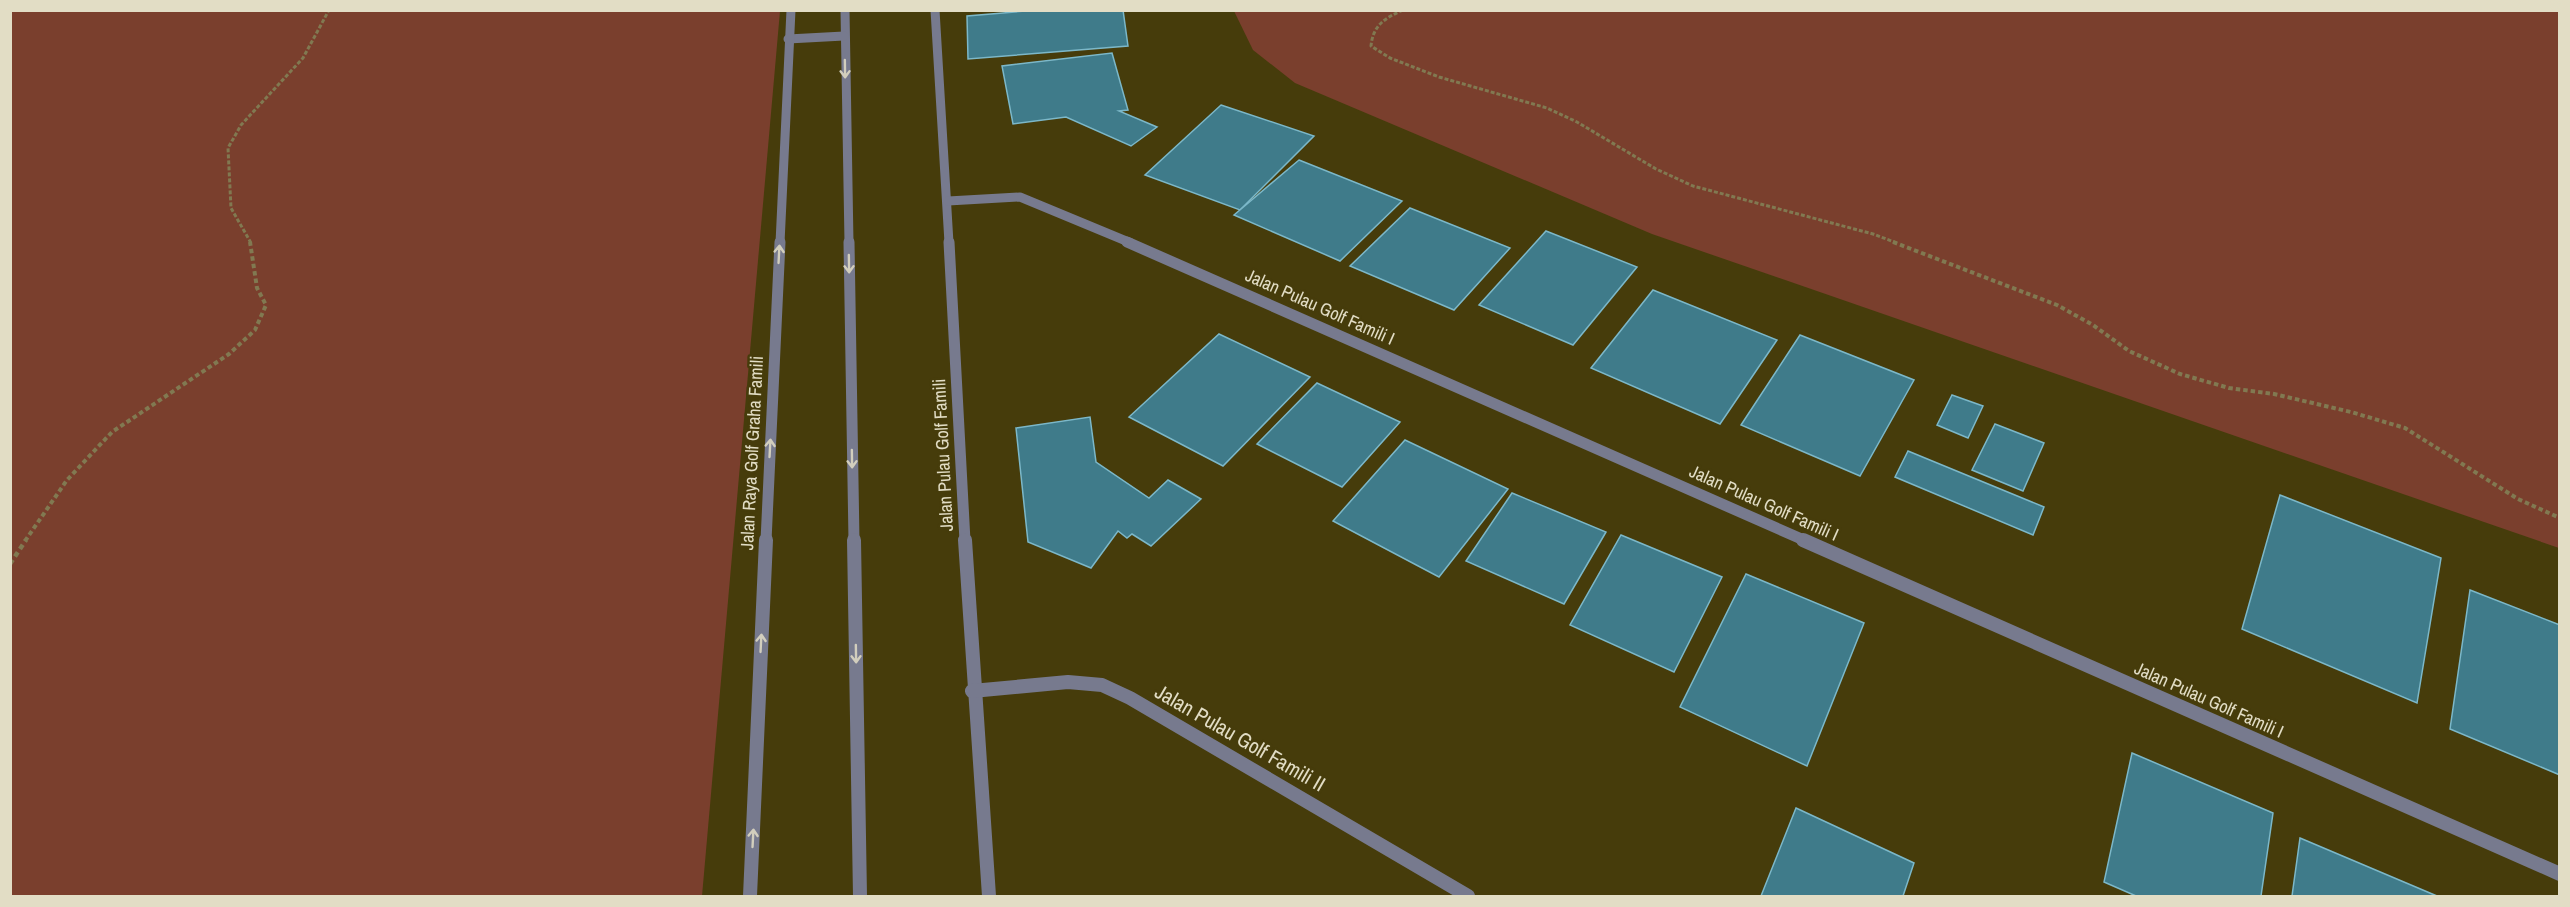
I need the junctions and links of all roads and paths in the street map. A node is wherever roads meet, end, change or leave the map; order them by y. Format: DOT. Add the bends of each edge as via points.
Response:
graph roads {
  1 [pos="329,10"];
  2 [pos="791,10"];
  3 [pos="845,10"];
  4 [pos="935,10"];
  5 [pos="1403,10"];
  6 [pos="844,36"];
  7 [pos="788,39"];
  8 [pos="948,201"];
  9 [pos="2559,518"];
  10 [pos="10,564"];
  11 [pos="972,691"];
  12 [pos="2559,874"];
  13 [pos="750,897"];
  14 [pos="860,897"];
  15 [pos="989,897"];
  16 [pos="1467,897"];
  1 -- 10 [label="path" via="303,58 241,125 228,148 231,208 252,245 257,288 266,305 255,330 229,354 112,432 67,480"];
  2 -- 7 [label="street, Jalan Raya Golf Graha Famili"];
  3 -- 6 [label="street"];
  4 -- 8 [label="street, Jalan Pulau Golf Famili"];
  5 -- 9 [label="path" via="1379,22 1371,34 1371,46 1390,58 1439,77 1547,108 1693,186 1873,234 2057,305 2129,351 2180,374 2229,388 2351,412 2405,429 2518,499"];
  6 -- 7 [label="street"];
  6 -- 14 [label="street, one-way"];
  13 -- 7 [label="street, Jalan Raya Golf Graha Famili, one-way"];
  8 -- 11 [label="street, Jalan Pulau Golf Famili"];
  8 -- 12 [label="street, Jalan Pulau Golf Famili I" via="1020,197 1035,201"];
  11 -- 15 [label="street, Jalan Pulau Golf Famili"];
  11 -- 16 [label="street, Jalan Pulau Golf Famili II" via="1068,682 1102,685"];
}
